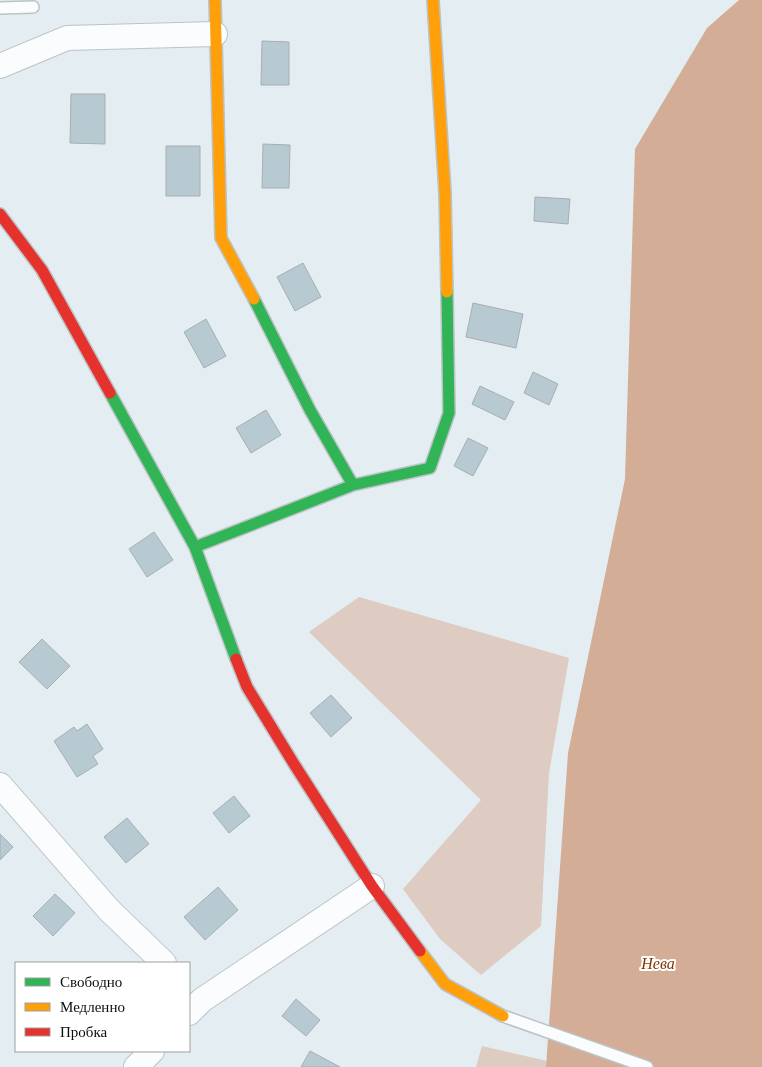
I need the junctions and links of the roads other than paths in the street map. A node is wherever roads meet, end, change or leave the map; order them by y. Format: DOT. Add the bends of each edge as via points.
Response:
graph roads {
  1 [pos="216,0"];
  2 [pos="433,0"];
  3 [pos="33,7"];
  4 [pos="0,8"];
  5 [pos="215,34"];
  6 [pos="0,66"];
  7 [pos="0,214"];
  8 [pos="353,485"];
  9 [pos="195,547"];
  10 [pos="0,785"];
  11 [pos="372,886"];
  12 [pos="163,962"];
  13 [pos="193,1000"];
  14 [pos="503,1016"];
  15 [pos="151,1052"];
  16 [pos="136,1067"];
  17 [pos="647,1067"];
  1 -- 5 [label="street"];
  2 -- 8 [label="street" via="445,193 449,413 430,468"];
  3 -- 4 [label="lane"];
  5 -- 6 [label="street" via="67,38"];
  5 -- 8 [label="street" via="221,238 310,410"];
  7 -- 9 [label="street" via="42,270"];
  8 -- 9 [label="street"];
  9 -- 11 [label="street" via="247,687"];
  10 -- 12 [label="street" via="109,910"];
  11 -- 13 [label="street"];
  11 -- 14 [label="street" via="445,984"];
  14 -- 17 [label="lane"];
  15 -- 16 [label="street"];
}
